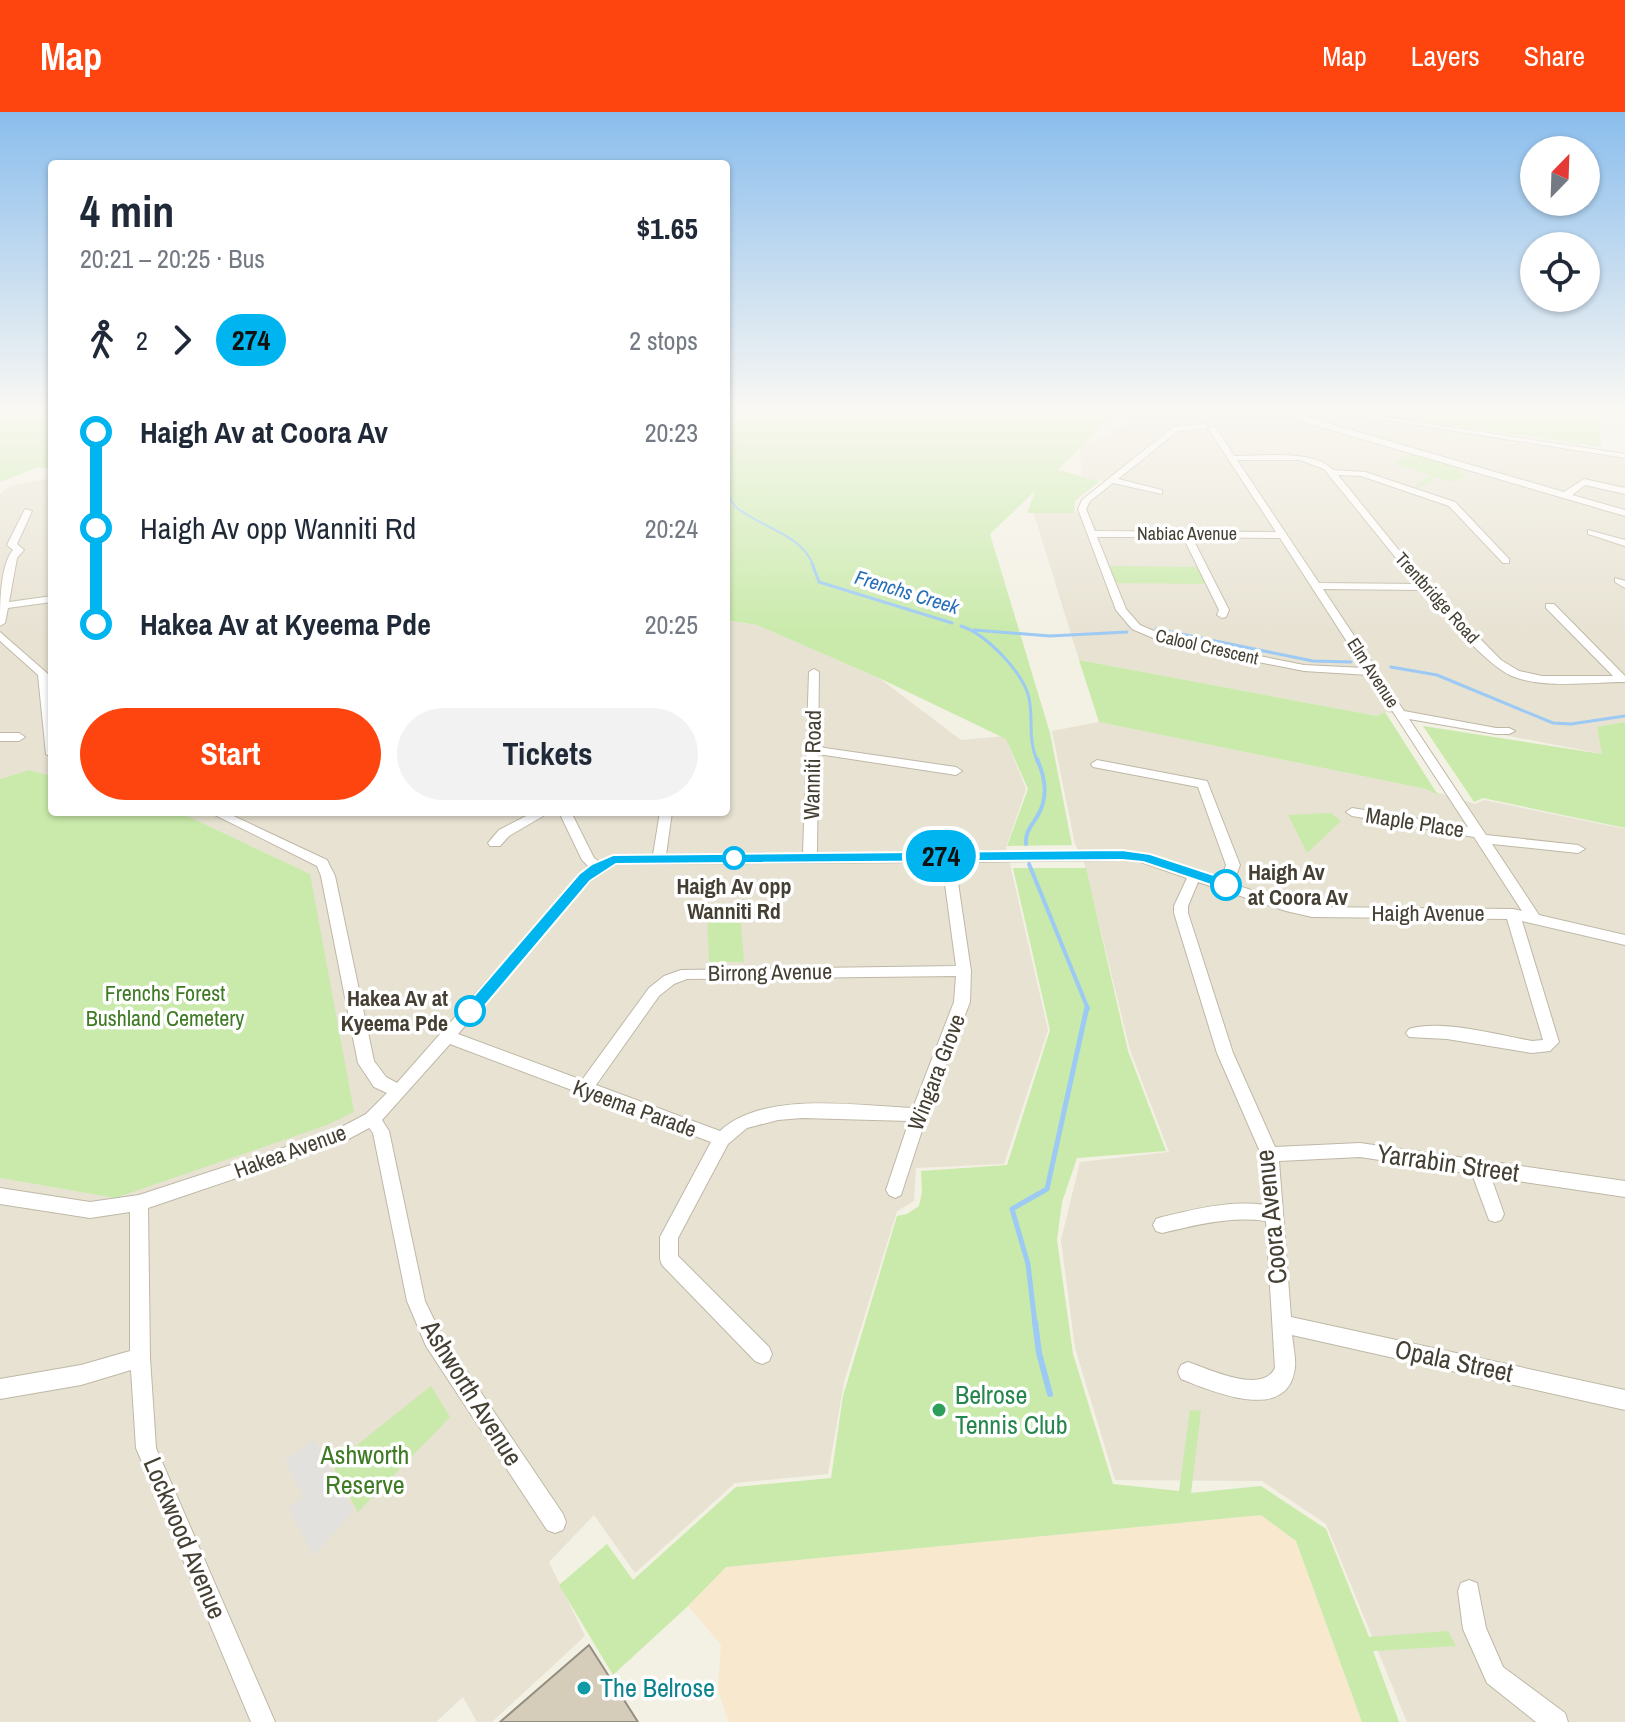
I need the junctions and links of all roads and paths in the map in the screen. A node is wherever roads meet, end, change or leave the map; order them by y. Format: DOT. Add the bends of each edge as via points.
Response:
graph roads {
  1 [pos="1105,485"];
  2 [pos="1132,485"];
  3 [pos="1250,485"];
  4 [pos="1342,485"];
  5 [pos="1395,485"];
  6 [pos="1527,485"];
  7 [pos="1580,485"];
  8 [pos="1598,485"];
  9 [pos="1625,491"];
  10 [pos="1159,492"];
  11 [pos="1564,496"];
  12 [pos="28,511"];
  13 [pos="1625,513"];
  14 [pos="1591,532"];
  15 [pos="1092,534"];
  16 [pos="1186,534"];
  17 [pos="1282,535"];
  18 [pos="1625,543"];
  19 [pos="1506,561"];
  20 [pos="1316,586"];
  21 [pos="1424,587"];
  22 [pos="48,600"];
  23 [pos="3,606"];
  24 [pos="1550,606"];
  25 [pos="1222,615"];
  26 [pos="0,623"];
  27 [pos="0,635"];
  28 [pos="47,672"];
  29 [pos="814,672"];
  30 [pos="1371,672"];
  31 [pos="1624,679"];
  32 [pos="1400,714"];
  33 [pos="1509,731"];
  34 [pos="0,737"];
  35 [pos="19,737"];
  36 [pos="813,750"];
  37 [pos="1097,764"];
  38 [pos="956,771"];
  39 [pos="1352,812"];
  40 [pos="223,816"];
  41 [pos="536,816"];
  42 [pos="567,816"];
  43 [pos="665,816"];
  44 [pos="1480,836"];
  45 [pos="495,843"];
  46 [pos="1578,849"];
  47 [pos="948,856"];
  48 [pos="659,858"];
  49 [pos="810,858"];
  50 [pos="613,860"];
  51 [pos="597,867"];
  52 [pos="1195,874"];
  53 [pos="1226,885"];
  54 [pos="1513,914"];
  55 [pos="1534,918"];
  56 [pos="1625,940"];
  57 [pos="964,971"];
  58 [pos="1414,1033"];
  59 [pos="448,1037"];
  60 [pos="584,1090"];
  61 [pos="399,1092"];
  62 [pos="919,1115"];
  63 [pos="372,1119"];
  64 [pos="722,1139"];
  65 [pos="1270,1154"];
  66 [pos="1479,1168"];
  67 [pos="1625,1189"];
  68 [pos="895,1190"];
  69 [pos="0,1196"];
  70 [pos="139,1203"];
  71 [pos="1272,1214"];
  72 [pos="1495,1214"];
  73 [pos="1162,1225"];
  74 [pos="1283,1324"];
  75 [pos="762,1354"];
  76 [pos="140,1358"];
  77 [pos="1188,1372"];
  78 [pos="0,1389"];
  79 [pos="1625,1400"];
  80 [pos="555,1522"];
  81 [pos="1469,1591"];
  82 [pos="263,1722"];
  83 [pos="1556,1722"];
  1 -- 15 [label="street, Calool Crescent" via="1082,509"];
  2 -- 10 [label="street"];
  3 -- 17 [label="street, Elm Avenue"];
  4 -- 21 [label="street, Trentbridge Road"];
  5 -- 19 [label="street" via="1452,504"];
  6 -- 11 [label="street"];
  7 -- 11 [label="street"];
  8 -- 9 [label="street"];
  11 -- 13 [label="street"];
  12 -- 23 [label="street" via="12,545 19,550 12,557"];
  14 -- 18 [label="street"];
  15 -- 16 [label="street, Nabiac Avenue"];
  15 -- 30 [label="street, Calool Crescent" via="1121,610 1150,635 1304,668"];
  16 -- 17 [label="street, Nabiac Avenue"];
  16 -- 25 [label="street"];
  17 -- 20 [label="street, Elm Avenue"];
  20 -- 21 [label="street"];
  20 -- 30 [label="street, Elm Avenue"];
  21 -- 31 [label="street, Trentbridge Road" via="1497,662 1516,674"];
  22 -- 23 [label="street"];
  23 -- 26 [label="street"];
  24 -- 31 [label="street"];
  27 -- 28 [label="street"];
  29 -- 36 [label="street, Wanniti Road"];
  30 -- 32 [label="street, Elm Avenue"];
  32 -- 33 [label="street"];
  32 -- 44 [label="street, Elm Avenue"];
  34 -- 35 [label="street"];
  36 -- 38 [label="street"];
  36 -- 49 [label="street, Wanniti Road"];
  37 -- 53 [label="street" via="1203,784 1233,865"];
  39 -- 44 [label="street, Maple Place"];
  40 -- 61 [label="street" via="322,863 366,1063 380,1082"];
  41 -- 45 [label="street"];
  42 -- 51 [label="street"];
  43 -- 48 [label="street"];
  44 -- 46 [label="street, Maple Place"];
  44 -- 55 [label="street, Elm Avenue"];
  47 -- 49 [label="street, Haigh Avenue"];
  47 -- 52 [label="street, Haigh Avenue" via="1136,856"];
  47 -- 57 [label="street, Wingara Grove"];
  48 -- 49 [label="street, Haigh Avenue"];
  48 -- 50 [label="street, Haigh Avenue"];
  50 -- 51 [label="street, Hakea Avenue"];
  51 -- 59 [label="street, Hakea Avenue"];
  52 -- 53 [label="street, Haigh Avenue"];
  52 -- 65 [label="street, Coora Avenue" via="1181,913 1225,1053"];
  53 -- 54 [label="street, Haigh Avenue" via="1312,912"];
  54 -- 55 [label="street, Haigh Avenue"];
  54 -- 58 [label="street" via="1551,1042 1532,1047"];
  55 -- 56 [label="street, Haigh Avenue"];
  57 -- 60 [label="street, Birrong Avenue" via="686,974 654,992"];
  57 -- 62 [label="street, Wingara Grove" via="962,1002"];
  59 -- 60 [label="street, Kyeema Parade"];
  59 -- 61 [label="street, Hakea Avenue"];
  60 -- 64 [label="street, Kyeema Parade"];
  61 -- 63 [label="street, Hakea Avenue"];
  62 -- 64 [label="street, Kyeema Parade" via="759,1116 739,1123"];
  62 -- 68 [label="street, Wingara Grove"];
  63 -- 70 [label="street, Hakea Avenue" via="337,1137"];
  63 -- 80 [label="street, Ashworth Avenue" via="381,1131 416,1301 433,1339"];
  64 -- 75 [label="street" via="669,1237 669,1259"];
  65 -- 66 [label="street, Yarrabin Street" via="1360,1150"];
  65 -- 71 [label="street, Coora Avenue"];
  66 -- 67 [label="street, Yarrabin Street"];
  66 -- 72 [label="street"];
  69 -- 70 [label="street, Hakea Avenue" via="90,1210"];
  70 -- 76 [label="street, Lockwood Avenue"];
  71 -- 73 [label="street" via="1210,1213"];
  71 -- 74 [label="street, Coora Avenue"];
  74 -- 77 [label="street, Coora Avenue" via="1285,1369 1274,1389 1244,1389"];
  74 -- 79 [label="street, Opala Street"];
  76 -- 78 [label="street"];
  76 -- 82 [label="street, Lockwood Avenue" via="146,1448"];
  81 -- 83 [label="street" via="1475,1629 1495,1675"];
}
